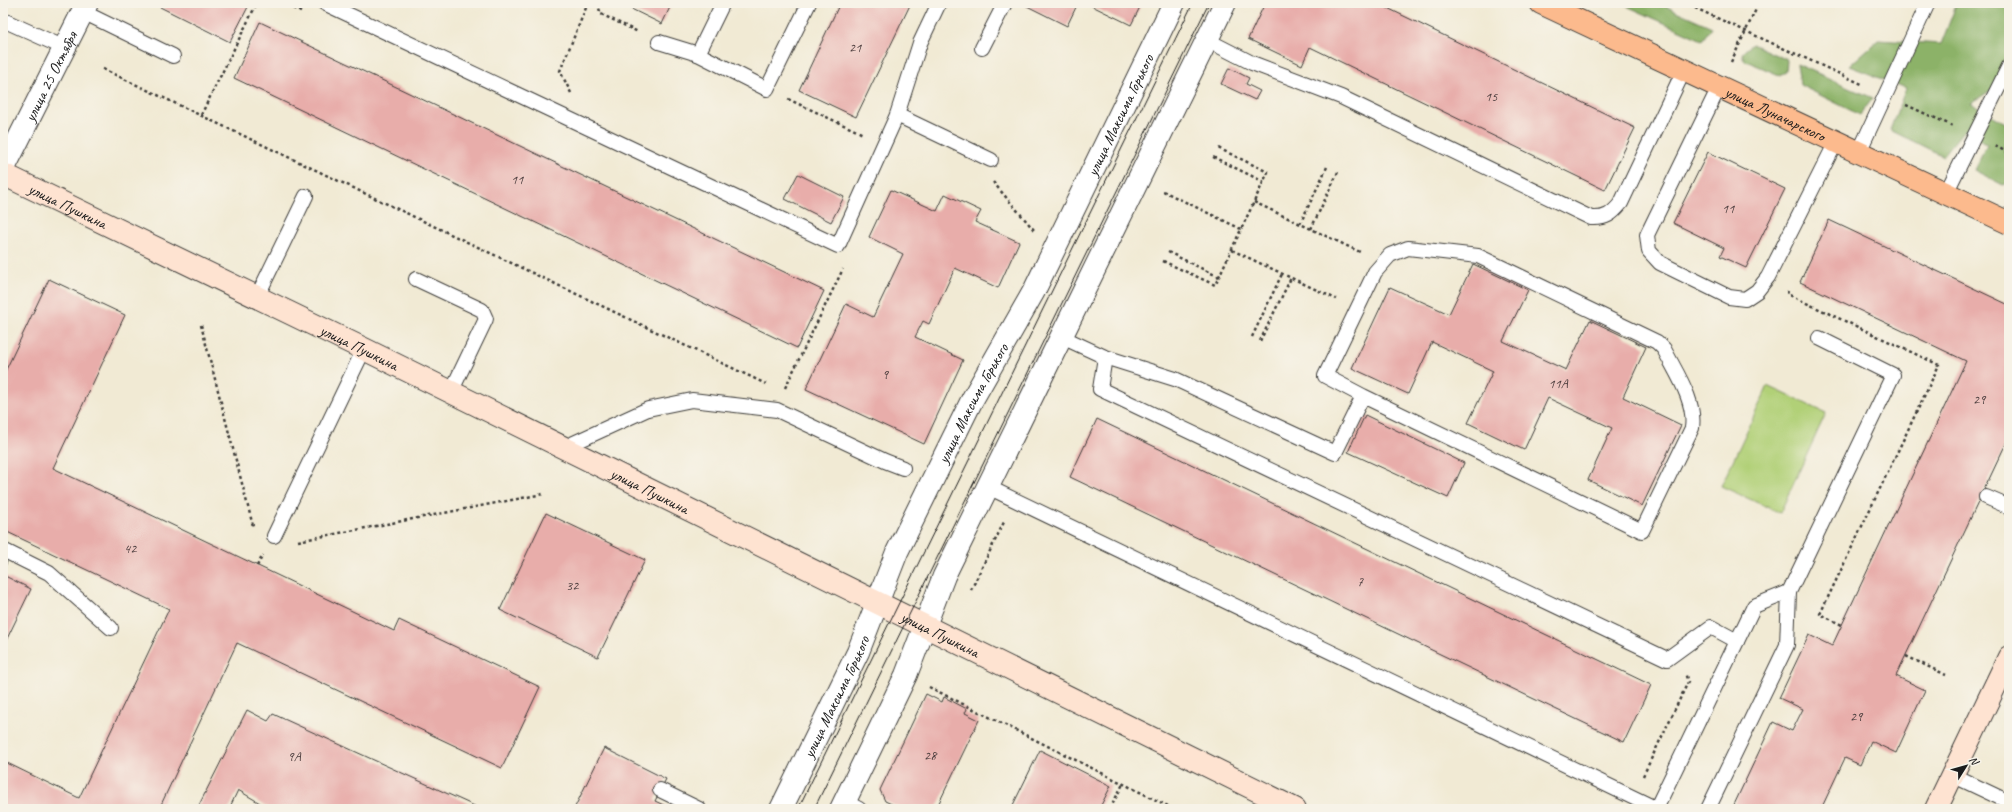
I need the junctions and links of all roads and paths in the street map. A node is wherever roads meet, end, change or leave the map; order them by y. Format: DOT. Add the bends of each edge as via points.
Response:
graph roads {
  1 [pos="257,3"];
  2 [pos="282,3"];
  3 [pos="324,3"];
  4 [pos="588,3"];
  5 [pos="596,3"];
  6 [pos="723,3"];
  7 [pos="808,3"];
  8 [pos="939,3"];
  9 [pos="1005,3"];
  10 [pos="1174,3"];
  11 [pos="1225,3"];
  12 [pos="1541,3"];
  13 [pos="1684,3"];
  14 [pos="1759,3"];
  15 [pos="1928,3"];
  16 [pos="85,7"];
  17 [pos="304,13"];
  18 [pos="3,20"];
  19 [pos="1746,31"];
  20 [pos="1207,40"];
  21 [pos="659,42"];
  22 [pos="65,48"];
  23 [pos="982,48"];
  24 [pos="698,54"];
  25 [pos="173,56"];
  26 [pos="2009,66"];
  27 [pos="104,69"];
  28 [pos="1684,70"];
  29 [pos="1719,87"];
  30 [pos="767,89"];
  31 [pos="1886,95"];
  32 [pos="201,115"];
  33 [pos="897,115"];
  34 [pos="587,127"];
  35 [pos="1973,136"];
  36 [pos="1836,142"];
  37 [pos="884,144"];
  38 [pos="1218,148"];
  39 [pos="1859,152"];
  40 [pos="2009,153"];
  41 [pos="1213,157"];
  42 [pos="991,160"];
  43 [pos="1327,167"];
  44 [pos="3,170"];
  45 [pos="1338,172"];
  46 [pos="3,174"];
  47 [pos="986,178"];
  48 [pos="1264,182"];
  49 [pos="1162,191"];
  50 [pos="1946,193"];
  51 [pos="306,196"];
  52 [pos="1254,202"];
  53 [pos="2009,223"];
  54 [pos="1300,224"];
  55 [pos="1241,229"];
  56 [pos="1311,229"];
  57 [pos="1036,232"];
  58 [pos="1232,250"];
  59 [pos="1168,252"];
  60 [pos="1163,261"];
  61 [pos="847,263"];
  62 [pos="1383,263"];
  63 [pos="838,267"];
  64 [pos="844,270"];
  65 [pos="1282,274"];
  66 [pos="1219,277"];
  67 [pos="1290,278"];
  68 [pos="416,279"];
  69 [pos="257,297"];
  70 [pos="1357,309"];
  71 [pos="201,325"];
  72 [pos="1062,337"];
  73 [pos="1252,337"];
  74 [pos="1818,338"];
  75 [pos="1260,341"];
  76 [pos="364,349"];
  77 [pos="1105,357"];
  78 [pos="769,385"];
  79 [pos="451,392"];
  80 [pos="783,392"];
  81 [pos="1363,396"];
  82 [pos="564,448"];
  83 [pos="903,468"];
  84 [pos="988,487"];
  85 [pos="543,494"];
  86 [pos="1986,497"];
  87 [pos="2009,507"];
  88 [pos="274,536"];
  89 [pos="3,550"];
  90 [pos="258,566"];
  91 [pos="1789,592"];
  92 [pos="877,601"];
  93 [pos="925,625"];
  94 [pos="111,628"];
  95 [pos="1737,641"];
  96 [pos="1906,656"];
  97 [pos="2009,657"];
  98 [pos="1667,659"];
  99 [pos="1946,674"];
  100 [pos="924,684"];
  101 [pos="1952,775"];
  102 [pos="1123,784"];
  103 [pos="660,790"];
  104 [pos="1633,797"];
  105 [pos="2009,802"];
  106 [pos="848,806"];
  107 [pos="699,809"];
  108 [pos="782,809"];
  109 [pos="1110,809"];
  110 [pos="1174,809"];
  111 [pos="1296,809"];
  112 [pos="1657,809"];
  113 [pos="1708,809"];
  114 [pos="1936,809"];
  1 -- 32 [label="path"];
  2 -- 17 [label="path"];
  3 -- 34 [label="lane"];
  4 -- 34 [label="path" via="560,71"];
  5 -- 21 [label="path" via="601,14"];
  6 -- 24 [label="lane"];
  7 -- 30 [label="lane"];
  8 -- 33 [label="lane" via="920,43"];
  9 -- 23 [label="lane"];
  10 -- 92 [label="street, улица Максима Горького" via="1034,291 969,407 897,552"];
  11 -- 20 [label="street"];
  12 -- 28 [label="main road, улица Луначарского"];
  13 -- 19 [label="path"];
  14 -- 19 [label="path"];
  15 -- 31 [label="lane"];
  16 -- 22 [label="street, улица 25 Октября"];
  16 -- 25 [label="lane"];
  18 -- 22 [label="lane"];
  19 -- 29 [label="path"];
  19 -- 31 [label="path"];
  20 -- 28 [label="lane" via="1252,63 1341,97 1591,218 1602,219 1613,213 1621,203"];
  20 -- 72 [label="street"];
  21 -- 24 [label="lane"];
  22 -- 44 [label="street, улица 25 Октября"];
  24 -- 30 [label="lane"];
  26 -- 35 [label="lane"];
  27 -- 32 [label="path"];
  28 -- 29 [label="main road, улица Луначарского"];
  29 -- 36 [label="main road, улица Луначарского"];
  29 -- 36 [label="lane" via="1647,235 1649,251 1660,263 1729,297 1745,298 1757,291 1768,277"];
  30 -- 37 [label="path"];
  31 -- 35 [label="path"];
  31 -- 39 [label="lane"];
  32 -- 78 [label="path"];
  33 -- 37 [label="lane"];
  33 -- 42 [label="lane"];
  34 -- 37 [label="lane" via="838,246"];
  35 -- 40 [label="path"];
  35 -- 50 [label="lane"];
  36 -- 39 [label="main road, улица Луначарского"];
  38 -- 48 [label="path" via="1268,172"];
  39 -- 50 [label="main road, улица Луначарского"];
  41 -- 48 [label="path"];
  43 -- 54 [label="path"];
  45 -- 56 [label="path"];
  46 -- 69 [label="main road, улица Пушкина"];
  47 -- 57 [label="path" via="993,182"];
  48 -- 52 [label="path"];
  49 -- 55 [label="path"];
  50 -- 53 [label="main road, улица Луначарского"];
  51 -- 69 [label="lane"];
  52 -- 54 [label="path"];
  52 -- 55 [label="path"];
  54 -- 56 [label="path"];
  55 -- 58 [label="path"];
  56 -- 62 [label="path"];
  58 -- 65 [label="path"];
  58 -- 66 [label="path"];
  59 -- 66 [label="path"];
  60 -- 66 [label="path" via="1215,285"];
  61 -- 64 [label="path"];
  62 -- 70 [label="lane" via="1375,272"];
  62 -- 81 [label="lane" via="1390,254 1408,248 1478,256 1658,342 1664,349 1691,405 1692,428 1642,531"];
  63 -- 64 [label="path"];
  64 -- 80 [label="path"];
  65 -- 67 [label="path"];
  65 -- 73 [label="path"];
  67 -- 70 [label="path"];
  67 -- 75 [label="path"];
  68 -- 79 [label="lane" via="482,310 486,319"];
  69 -- 76 [label="main road, улица Пушкина"];
  70 -- 81 [label="lane" via="1325,376"];
  71 -- 88 [label="path" via="252,526"];
  72 -- 77 [label="lane"];
  72 -- 84 [label="street"];
  74 -- 91 [label="lane" via="1893,374"];
  76 -- 79 [label="main road, улица Пушкина"];
  76 -- 88 [label="lane"];
  77 -- 81 [label="lane" via="1175,379 1335,453"];
  77 -- 98 [label="lane" via="1100,389"];
  79 -- 82 [label="main road, улица Пушкина"];
  82 -- 83 [label="lane" via="648,409 692,400 777,410"];
  82 -- 92 [label="main road, улица Пушкина"];
  84 -- 93 [label="street" via="944,576"];
  84 -- 104 [label="lane"];
  85 -- 88 [label="path" via="289,543"];
  86 -- 87 [label="lane"];
  88 -- 90 [label="path"];
  89 -- 94 [label="lane" via="49,573"];
  91 -- 95 [label="lane" via="1754,606"];
  91 -- 113 [label="lane" via="1787,645"];
  92 -- 93 [label="main road, улица Пушкина"];
  92 -- 108 [label="street, улица Максима Горького" via="858,652"];
  93 -- 106 [label="street" via="906,675"];
  93 -- 111 [label="main road, улица Пушкина"];
  95 -- 98 [label="lane" via="1711,627"];
  95 -- 112 [label="lane"];
  96 -- 99 [label="path"];
  97 -- 101 [label="main road"];
  98 -- 104 [label="path" via="1683,666 1688,682"];
  100 -- 102 [label="path"];
  101 -- 105 [label="lane"];
  101 -- 114 [label="main road"];
  102 -- 109 [label="path"];
  102 -- 110 [label="path"];
  103 -- 107 [label="lane"];
  104 -- 112 [label="lane"];
}
